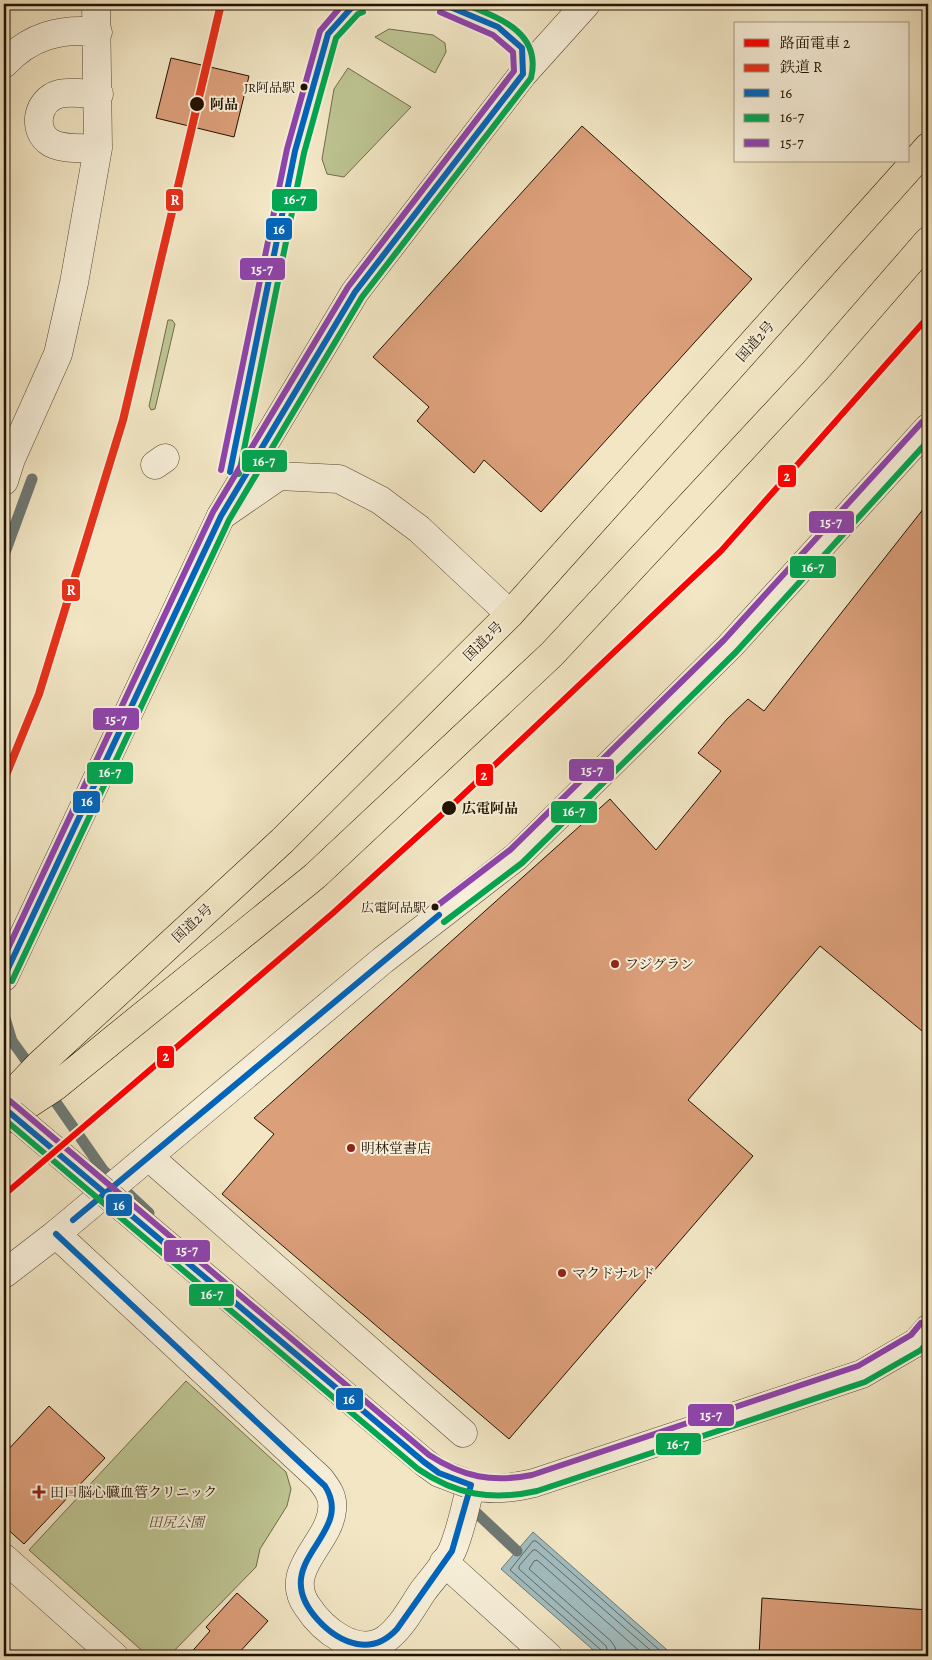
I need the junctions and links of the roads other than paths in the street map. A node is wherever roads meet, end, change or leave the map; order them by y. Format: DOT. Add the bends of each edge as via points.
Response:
graph roads {
  1 [pos="96,4"];
  2 [pos="586,4"];
  3 [pos="98,32"];
  4 [pos="4,64"];
  5 [pos="98,94"];
  6 [pos="98,148"];
  7 [pos="928,148"];
  8 [pos="928,241"];
  9 [pos="928,428"];
  10 [pos="4,481"];
  11 [pos="221,516"];
  12 [pos="510,614"];
  13 [pos="4,977"];
  14 [pos="4,1102"];
  15 [pos="4,1108"];
  16 [pos="4,1120"];
  17 [pos="149,1157"];
  18 [pos="56,1234"];
  19 [pos="4,1274"];
  20 [pos="928,1329"];
  21 [pos="463,1433"];
  22 [pos="470,1486"];
  23 [pos="4,1558"];
  24 [pos="444,1562"];
  25 [pos="350,1650"];
  26 [pos="114,1656"];
  27 [pos="548,1656"];
  1 -- 3 [label="street"];
  2 -- 11 [label="street" via="523,74 372,268"];
  3 -- 4 [label="street" via="68,30 44,35 28,43"];
  3 -- 5 [label="street"];
  5 -- 6 [label="street"];
  5 -- 6 [label="street" via="59,94 48,100 38,121 42,133 61,147"];
  6 -- 10 [label="street" via="58,354"];
  7 -- 12 [label="highway, 国道2号"];
  8 -- 16 [label="highway" via="814,371 552,654 315,876 56,1086"];
  9 -- 17 [label="street" via="730,646 516,856 383,960"];
  11 -- 12 [label="street" via="280,476 339,479 380,500 419,528"];
  11 -- 13 [label="street"];
  12 -- 14 [label="highway, 国道2号" via="282,840 47,1058"];
  15 -- 22 [label="street, bridge" via="424,1462 448,1478"];
  17 -- 18 [label="street"];
  17 -- 21 [label="street"];
  18 -- 19 [label="street"];
  18 -- 25 [label="street" via="330,1492 332,1509 327,1525 299,1581 302,1600 313,1616"];
  20 -- 22 [label="street" via="918,1342 862,1374 514,1488"];
  22 -- 24 [label="street" via="452,1552"];
  23 -- 26 [label="street"];
  24 -- 25 [label="street" via="398,1627 384,1640"];
  24 -- 27 [label="street"];
}
